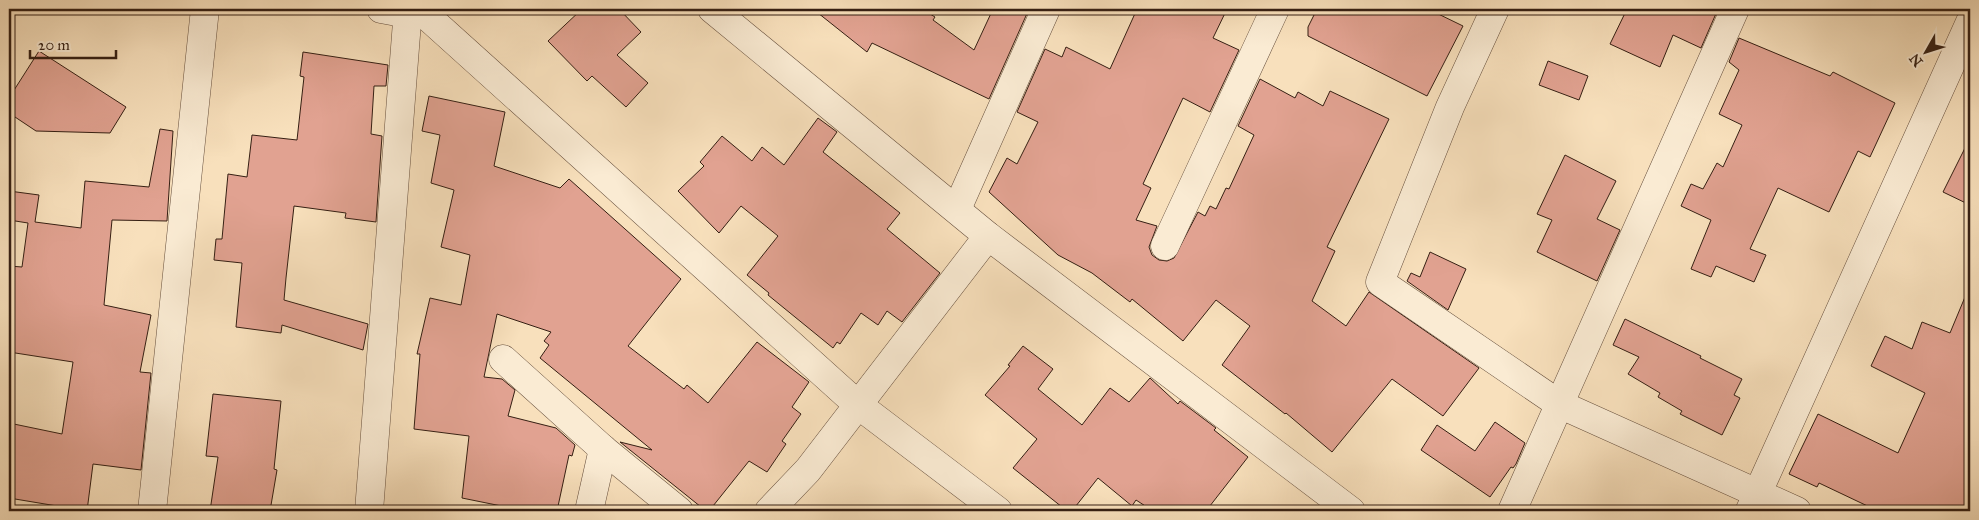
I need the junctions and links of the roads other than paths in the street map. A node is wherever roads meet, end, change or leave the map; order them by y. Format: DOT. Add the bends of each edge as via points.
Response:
graph roads {
  1 [pos="205,9"];
  2 [pos="381,9"];
  3 [pos="712,9"];
  4 [pos="1046,9"];
  5 [pos="1275,9"];
  6 [pos="1495,9"];
  7 [pos="1735,9"];
  8 [pos="412,11"];
  9 [pos="1970,22"];
  10 [pos="957,209"];
  11 [pos="988,236"];
  12 [pos="1166,246"];
  13 [pos="503,359"];
  14 [pos="857,404"];
  15 [pos="1559,404"];
  16 [pos="603,449"];
  17 [pos="1754,503"];
  18 [pos="152,511"];
  19 [pos="369,511"];
  20 [pos="589,511"];
  21 [pos="679,511"];
  22 [pos="769,511"];
  23 [pos="998,511"];
  24 [pos="1351,511"];
  25 [pos="1512,511"];
  26 [pos="1797,511"];
  1 -- 18 [label="street"];
  2 -- 8 [label="street"];
  3 -- 10 [label="street"];
  4 -- 10 [label="street"];
  5 -- 12 [label="street"];
  6 -- 15 [label="street" via="1450,107 1380,282"];
  7 -- 15 [label="street"];
  8 -- 14 [label="street"];
  8 -- 19 [label="street"];
  9 -- 17 [label="street"];
  10 -- 11 [label="street"];
  11 -- 14 [label="street"];
  11 -- 24 [label="street"];
  13 -- 16 [label="street"];
  14 -- 22 [label="street" via="808,470"];
  14 -- 23 [label="street"];
  15 -- 17 [label="street"];
  15 -- 25 [label="street"];
  16 -- 20 [label="street"];
  16 -- 21 [label="street"];
  17 -- 26 [label="street"];
}
